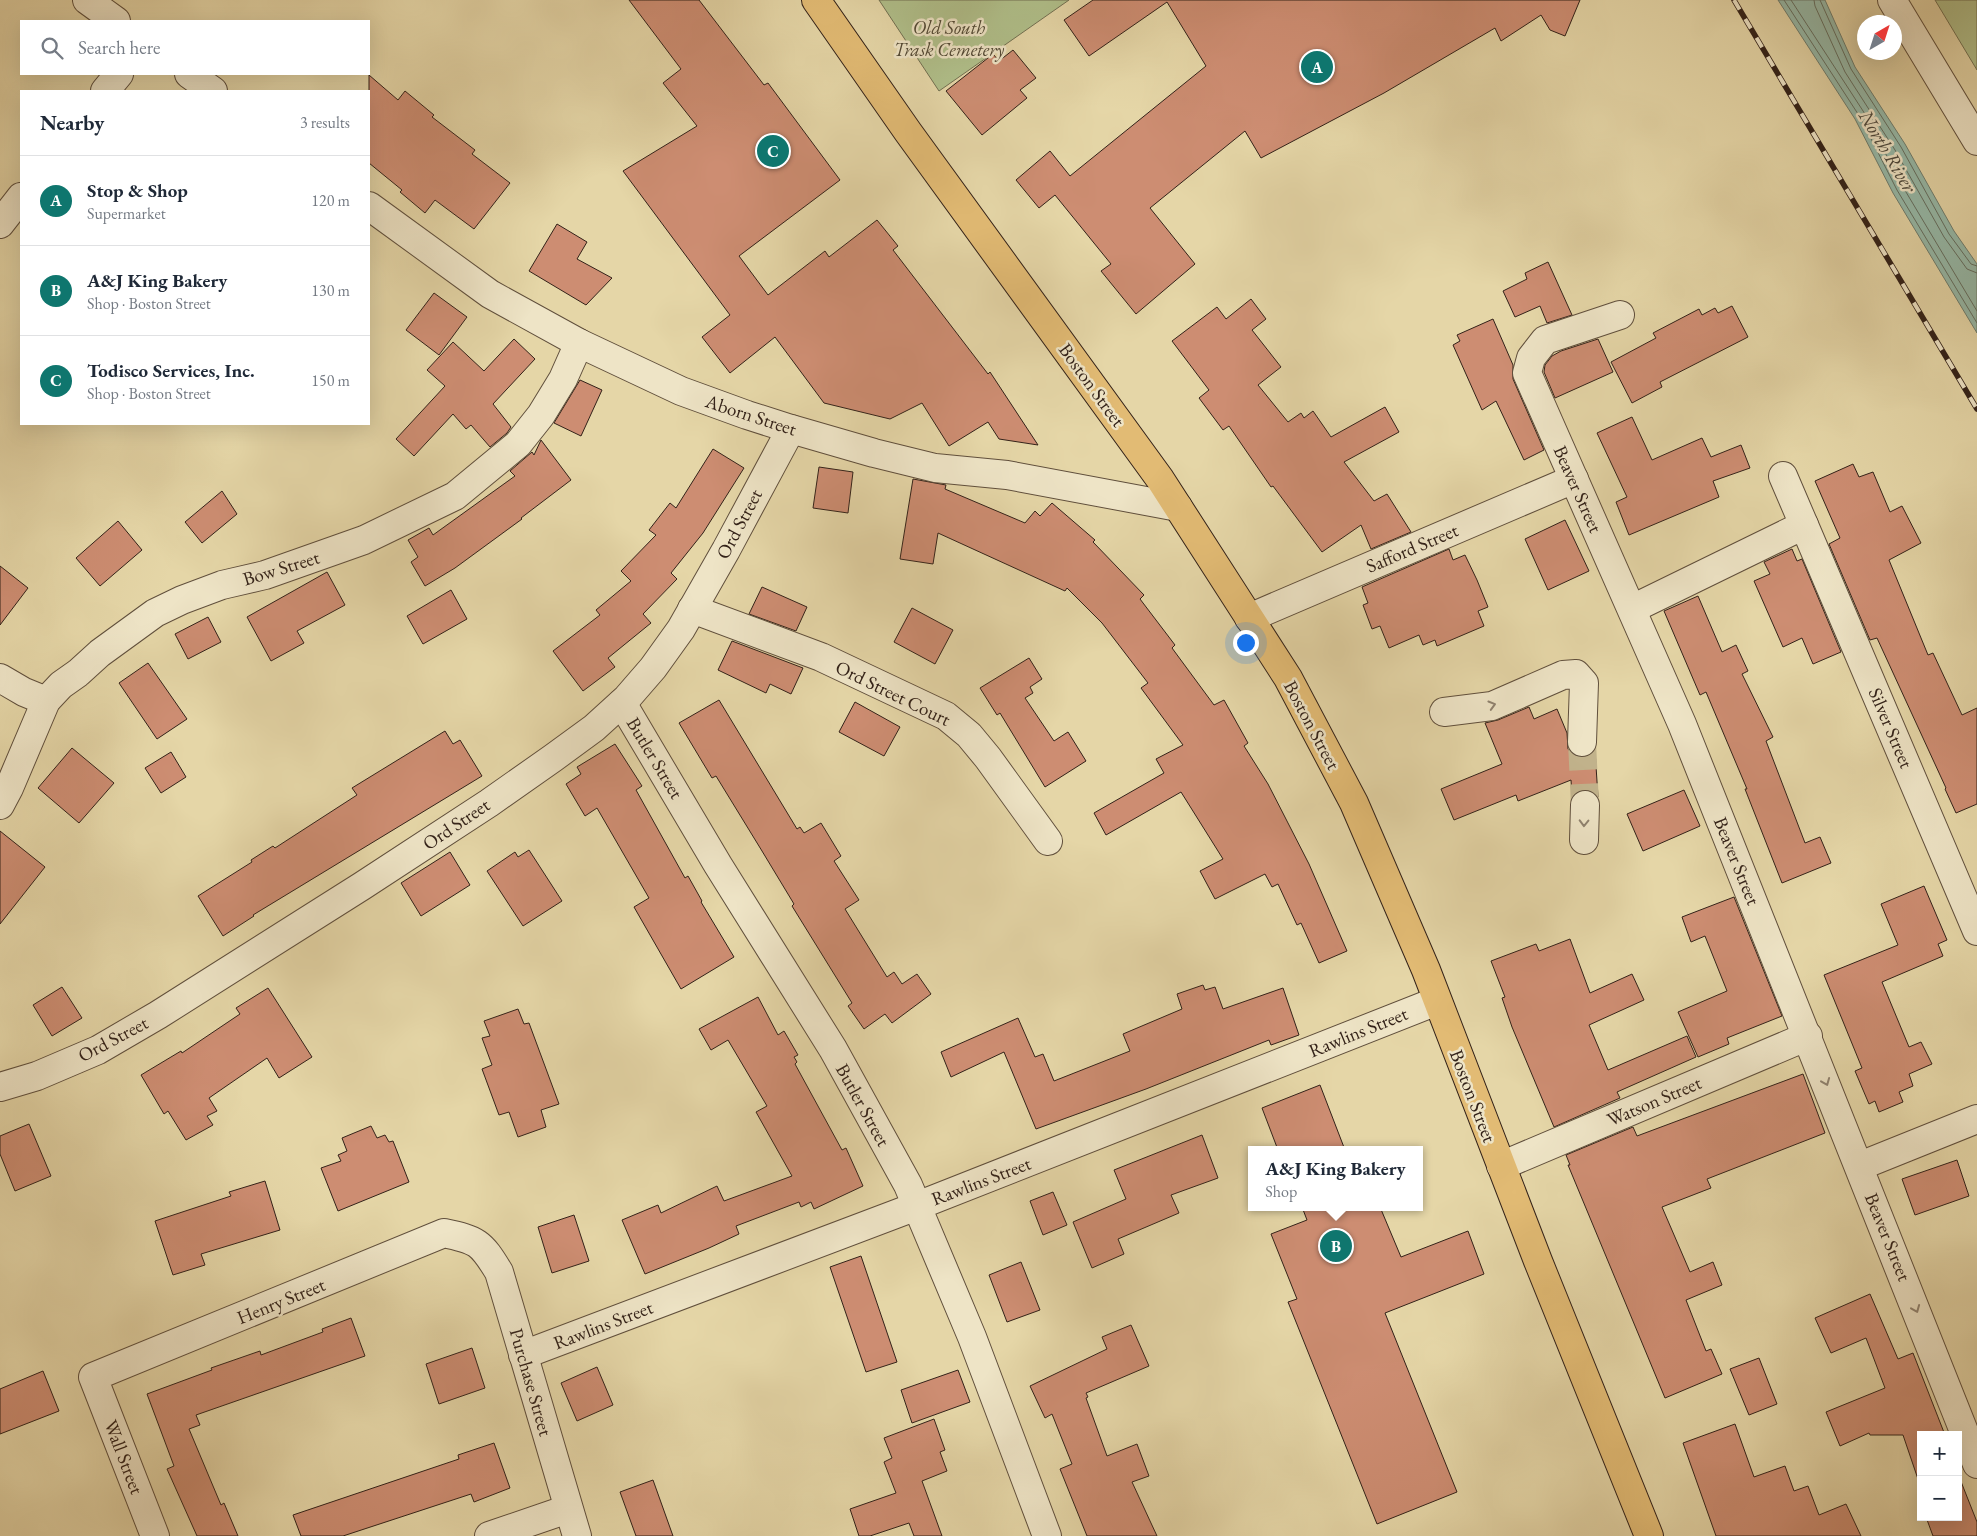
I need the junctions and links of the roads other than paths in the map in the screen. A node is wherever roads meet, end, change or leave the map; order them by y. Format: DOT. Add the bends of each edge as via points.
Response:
graph roads {
  1 [pos="87,0"];
  2 [pos="816,0"];
  3 [pos="1892,0"];
  4 [pos="115,20"];
  5 [pos="118,75"];
  6 [pos="191,75"];
  7 [pos="106,90"];
  8 [pos="212,90"];
  9 [pos="1977,141"];
  10 [pos="20,198"];
  11 [pos="370,207"];
  12 [pos="0,224"];
  13 [pos="1620,315"];
  14 [pos="579,343"];
  15 [pos="791,429"];
  16 [pos="1783,476"];
  17 [pos="1574,479"];
  18 [pos="1178,507"];
  19 [pos="1804,524"];
  20 [pos="692,609"];
  21 [pos="1632,609"];
  22 [pos="1250,618"];
  23 [pos="0,678"];
  24 [pos="46,701"];
  25 [pos="622,703"];
  26 [pos="1444,712"];
  27 [pos="1582,742"];
  28 [pos="0,805"];
  29 [pos="1585,806"];
  30 [pos="1584,840"];
  31 [pos="1048,841"];
  32 [pos="1977,931"];
  33 [pos="1437,1001"];
  34 [pos="1808,1036"];
  35 [pos="0,1088"];
  36 [pos="1977,1119"];
  37 [pos="1501,1166"];
  38 [pos="1860,1166"];
  39 [pos="917,1206"];
  40 [pos="469,1238"];
  41 [pos="523,1356"];
  42 [pos="94,1377"];
  43 [pos="1977,1464"];
  44 [pos="568,1509"];
  45 [pos="155,1536"];
  46 [pos="489,1536"];
  47 [pos="577,1536"];
  48 [pos="1047,1536"];
  49 [pos="1649,1536"];
  1 -- 4 [label="street"];
  2 -- 18 [label="main road, Boston Street"];
  3 -- 9 [label="street"];
  5 -- 7 [label="street"];
  6 -- 8 [label="street"];
  10 -- 12 [label="street"];
  11 -- 14 [label="street, Aborn Street" via="490,294"];
  13 -- 17 [label="street, Beaver Street" via="1545,340 1531,358 1527,373"];
  14 -- 15 [label="street, Aborn Street" via="681,391"];
  14 -- 24 [label="street, Bow Street" via="564,380 518,444 455,496 364,540 265,574 222,585 155,613 60,685"];
  15 -- 18 [label="street, Aborn Street" via="935,468 1007,475"];
  15 -- 20 [label="street, Ord Street"];
  16 -- 19 [label="street, Silver Street"];
  17 -- 21 [label="street, Beaver Street"];
  17 -- 22 [label="street, Safford Street"];
  18 -- 22 [label="main road, Boston Street"];
  19 -- 21 [label="street"];
  19 -- 32 [label="street, Silver Street"];
  20 -- 25 [label="street, Ord Street" via="654,668"];
  20 -- 31 [label="street, Ord Street Court" via="821,657 946,716 969,735 988,758"];
  21 -- 34 [label="street, Beaver Street"];
  22 -- 33 [label="main road, Boston Street" via="1288,678 1354,803"];
  23 -- 24 [label="street"];
  24 -- 28 [label="street, Bow Street"];
  25 -- 35 [label="street, Ord Street" via="594,728 489,802 158,1015 98,1050"];
  25 -- 39 [label="street, Butler Street" via="833,1049"];
  26 -- 27 [label="street, one-way" via="1492,706 1563,675 1576,674 1584,683"];
  29 -- 30 [label="street, one-way"];
  33 -- 37 [label="main road, Boston Street"];
  33 -- 39 [label="street, Rawlins Street"];
  34 -- 37 [label="street, Watson Street"];
  34 -- 38 [label="street, Beaver Street, one-way"];
  36 -- 38 [label="street"];
  37 -- 49 [label="main road, Boston Street"];
  38 -- 43 [label="street, Beaver Street, one-way"];
  39 -- 41 [label="street, Rawlins Street"];
  39 -- 48 [label="street, Butler Street" via="972,1337"];
  40 -- 41 [label="street, Purchase Street" via="488,1252 499,1272"];
  40 -- 42 [label="street, Henry Street" via="444,1233"];
  41 -- 44 [label="street, Purchase Street"];
  42 -- 45 [label="street, Wall Street"];
  44 -- 46 [label="street"];
  44 -- 47 [label="street, Purchase Street"];
}
